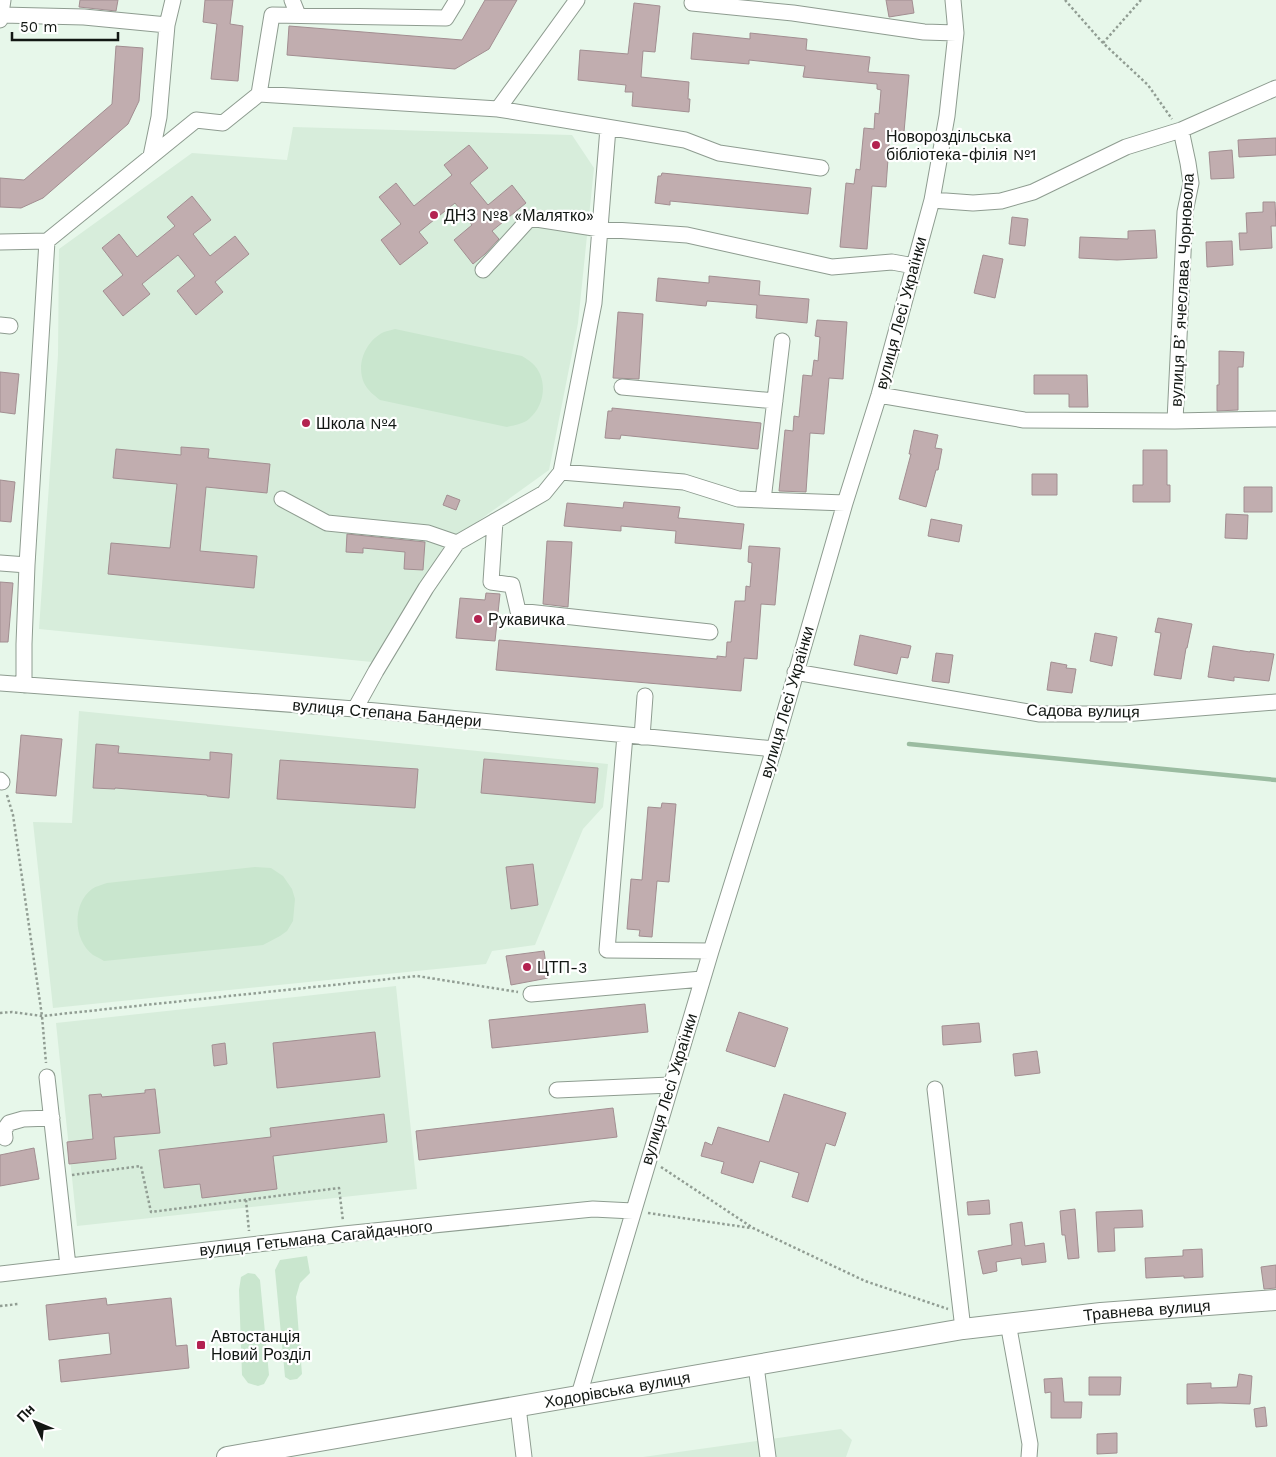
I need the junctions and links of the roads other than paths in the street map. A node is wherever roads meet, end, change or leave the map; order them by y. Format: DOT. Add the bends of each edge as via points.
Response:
graph roads {
  1 [pos="173,0"];
  2 [pos="292,0"];
  3 [pos="457,0"];
  4 [pos="577,0"];
  5 [pos="953,0"];
  6 [pos="692,3"];
  7 [pos="796,6"];
  8 [pos="2,12"];
  9 [pos="298,16"];
  10 [pos="167,25"];
  11 [pos="956,33"];
  12 [pos="1276,88"];
  13 [pos="259,94"];
  14 [pos="498,109"];
  15 [pos="608,128"];
  16 [pos="1180,130"];
  17 [pos="151,156"];
  18 [pos="821,168"];
  19 [pos="932,200"];
  20 [pos="600,228"];
  21 [pos="47,241"];
  22 [pos="0,242"];
  23 [pos="914,266"];
  24 [pos="483,270"];
  25 [pos="782,341"];
  26 [pos="622,387"];
  27 [pos="884,396"];
  28 [pos="775,401"];
  29 [pos="1276,419"];
  30 [pos="1174,421"];
  31 [pos="561,472"];
  32 [pos="282,498"];
  33 [pos="763,500"];
  34 [pos="845,503"];
  35 [pos="494,521"];
  36 [pos="457,543"];
  37 [pos="0,563"];
  38 [pos="27,565"];
  39 [pos="710,632"];
  40 [pos="799,673"];
  41 [pos="0,683"];
  42 [pos="24,685"];
  43 [pos="645,696"];
  44 [pos="1276,702"];
  45 [pos="355,710"];
  46 [pos="625,736"];
  47 [pos="642,737"];
  48 [pos="774,749"];
  49 [pos="711,951"];
  50 [pos="702,979"];
  51 [pos="531,994"];
  52 [pos="47,1077"];
  53 [pos="670,1085"];
  54 [pos="935,1089"];
  55 [pos="557,1090"];
  56 [pos="52,1118"];
  57 [pos="5,1138"];
  58 [pos="633,1211"];
  59 [pos="68,1266"];
  60 [pos="0,1274"];
  61 [pos="1276,1300"];
  62 [pos="962,1322"];
  63 [pos="1013,1323"];
  64 [pos="756,1366"];
  65 [pos="579,1395"];
  66 [pos="518,1407"];
  67 [pos="227,1457"];
  68 [pos="524,1457"];
  69 [pos="768,1457"];
  70 [pos="1029,1457"];
  1 -- 10 [label="street"];
  2 -- 9 [label="street"];
  3 -- 9 [label="street" via="446,18"];
  4 -- 14 [label="street"];
  5 -- 11 [label="street, вулиця Лесі Українки"];
  6 -- 7 [label="street"];
  7 -- 11 [label="street" via="924,32"];
  8 -- 10 [label="street"];
  9 -- 13 [label="street" via="272,15"];
  10 -- 17 [label="street" via="159,117"];
  11 -- 19 [label="street, вулиця Лесі Українки" via="947,116"];
  12 -- 16 [label="street"];
  13 -- 14 [label="street"];
  13 -- 17 [label="street" via="223,123 196,120"];
  14 -- 15 [label="street"];
  15 -- 18 [label="street" via="685,140 719,153"];
  15 -- 20 [label="street"];
  16 -- 19 [label="street" via="1126,147 1033,192 1001,201"];
  16 -- 30 [label="street, вулиця Вʼячеслава Чорновола" via="1191,183 1185,212"];
  17 -- 21 [label="street"];
  19 -- 23 [label="street, вулиця Лесі Українки"];
  20 -- 23 [label="street" via="687,235 832,267 892,262"];
  20 -- 24 [label="street" via="530,218"];
  20 -- 31 [label="street" via="594,303"];
  21 -- 22 [label="street"];
  21 -- 38 [label="street"];
  23 -- 27 [label="street, вулиця Лесі Українки"];
  25 -- 28 [label="street"];
  26 -- 28 [label="street"];
  27 -- 30 [label="street, вулиця Вʼячеслава Чорновола" via="1024,420"];
  27 -- 34 [label="street, вулиця Лесі Українки"];
  28 -- 33 [label="street"];
  29 -- 30 [label="street, вулиця Вʼячеслава Чорновола"];
  31 -- 33 [label="street" via="684,482 738,500"];
  31 -- 35 [label="street" via="544,493"];
  32 -- 36 [label="street" via="327,523 428,533"];
  33 -- 34 [label="street"];
  34 -- 40 [label="street, вулиця Лесі Українки"];
  35 -- 36 [label="street"];
  35 -- 39 [label="street" via="491,582 512,585 518,611"];
  36 -- 45 [label="street" via="426,588"];
  37 -- 38 [label="street"];
  38 -- 42 [label="street"];
  40 -- 44 [label="street, Садова вулиця" via="1040,714 1123,714"];
  40 -- 48 [label="street, вулиця Лесі Українки"];
  41 -- 42 [label="street, вулиця Степана Бандери"];
  42 -- 45 [label="street, вулиця Степана Бандери"];
  43 -- 47 [label="street"];
  45 -- 46 [label="street, вулиця Степана Бандери"];
  46 -- 47 [label="street, вулиця Степана Бандери"];
  46 -- 49 [label="street" via="607,950"];
  47 -- 48 [label="street, вулиця Степана Бандери"];
  48 -- 49 [label="street, вулиця Лесі Українки"];
  49 -- 50 [label="street, вулиця Лесі Українки"];
  50 -- 51 [label="street"];
  50 -- 53 [label="street, вулиця Лесі Українки"];
  52 -- 56 [label="street"];
  53 -- 55 [label="street"];
  53 -- 58 [label="street, вулиця Лесі Українки"];
  54 -- 62 [label="street"];
  56 -- 57 [label="street" via="9,1123 4,1130"];
  56 -- 59 [label="street"];
  58 -- 59 [label="street, вулиця Гетьмана Сагайдачного" via="593,1209"];
  58 -- 65 [label="street, вулиця Лесі Українки"];
  59 -- 60 [label="street, вулиця Гетьмана Сагайдачного"];
  61 -- 63 [label="main road, Травнева вулиця"];
  62 -- 63 [label="main road, Ходорівська вулиця"];
  62 -- 64 [label="main road, Ходорівська вулиця"];
  63 -- 70 [label="street" via="1030,1444"];
  64 -- 65 [label="main road, Ходорівська вулиця"];
  64 -- 69 [label="street"];
  65 -- 66 [label="main road, Ходорівська вулиця"];
  66 -- 67 [label="main road, Ходорівська вулиця"];
  66 -- 68 [label="street"];
}
